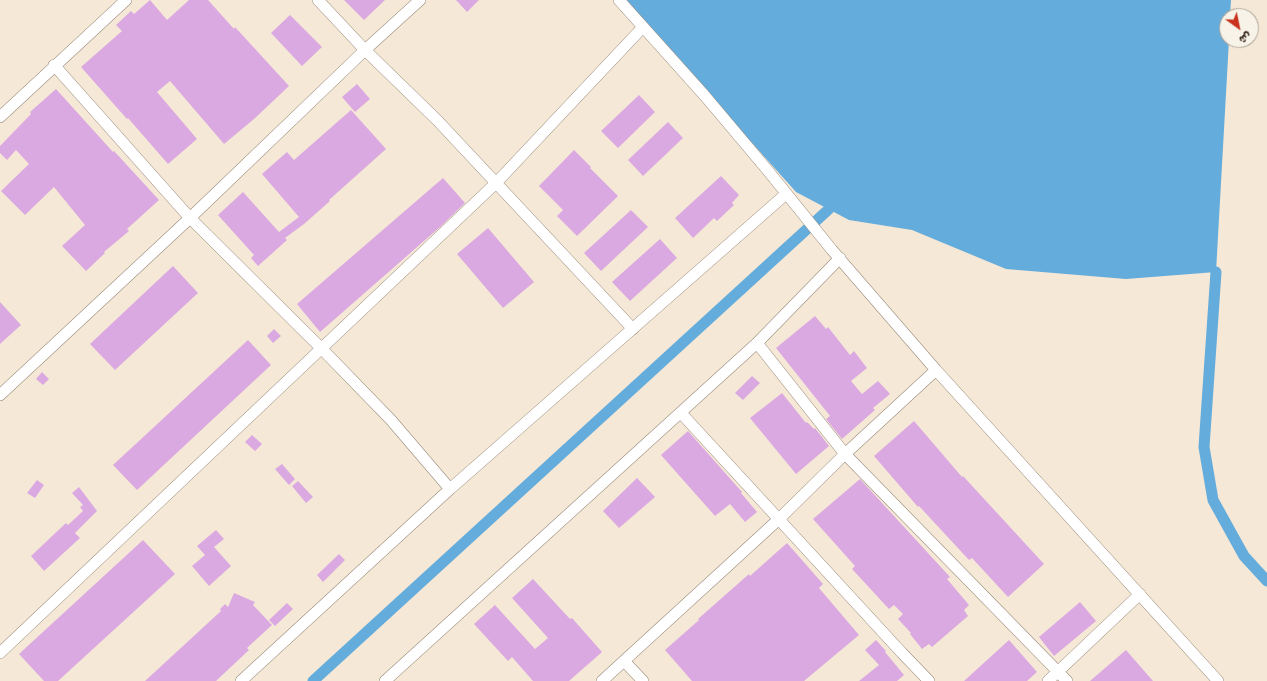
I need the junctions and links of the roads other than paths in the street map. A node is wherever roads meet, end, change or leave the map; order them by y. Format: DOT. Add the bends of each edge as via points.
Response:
graph roads {
  1 [pos="126,0"];
  2 [pos="318,0"];
  3 [pos="420,0"];
  4 [pos="619,0"];
  5 [pos="643,27"];
  6 [pos="365,50"];
  7 [pos="54,66"];
  8 [pos="0,117"];
  9 [pos="496,183"];
  10 [pos="786,194"];
  11 [pos="190,218"];
  12 [pos="840,258"];
  13 [pos="633,329"];
  14 [pos="757,343"];
  15 [pos="321,348"];
  16 [pos="936,370"];
  17 [pos="0,395"];
  18 [pos="681,413"];
  19 [pos="845,454"];
  20 [pos="450,489"];
  21 [pos="779,519"];
  22 [pos="1140,594"];
  23 [pos="0,653"];
  24 [pos="624,661"];
  25 [pos="1058,671"];
  26 [pos="241,681"];
  27 [pos="385,681"];
  28 [pos="602,681"];
  29 [pos="643,681"];
  30 [pos="929,681"];
  31 [pos="1048,681"];
  32 [pos="1067,681"];
  33 [pos="1218,681"];
  1 -- 7 [label="street"];
  2 -- 6 [label="street"];
  3 -- 6 [label="street"];
  4 -- 5 [label="street"];
  5 -- 9 [label="street"];
  5 -- 10 [label="street" via="705,96"];
  6 -- 9 [label="street" via="437,120"];
  6 -- 11 [label="street"];
  7 -- 8 [label="street"];
  7 -- 11 [label="street"];
  9 -- 13 [label="street"];
  9 -- 15 [label="street"];
  10 -- 12 [label="street"];
  10 -- 13 [label="street"];
  11 -- 15 [label="street"];
  11 -- 17 [label="street"];
  12 -- 14 [label="street"];
  12 -- 16 [label="street"];
  13 -- 20 [label="street"];
  14 -- 18 [label="street"];
  14 -- 19 [label="street"];
  15 -- 20 [label="street" via="391,420"];
  15 -- 23 [label="street"];
  16 -- 19 [label="street"];
  16 -- 22 [label="street"];
  18 -- 21 [label="street"];
  18 -- 27 [label="street"];
  19 -- 21 [label="street"];
  19 -- 25 [label="street"];
  20 -- 26 [label="street"];
  21 -- 24 [label="street"];
  21 -- 30 [label="street"];
  22 -- 25 [label="street"];
  22 -- 33 [label="street"];
  24 -- 28 [label="street"];
  24 -- 29 [label="street"];
  25 -- 31 [label="street"];
  25 -- 32 [label="street"];
}
